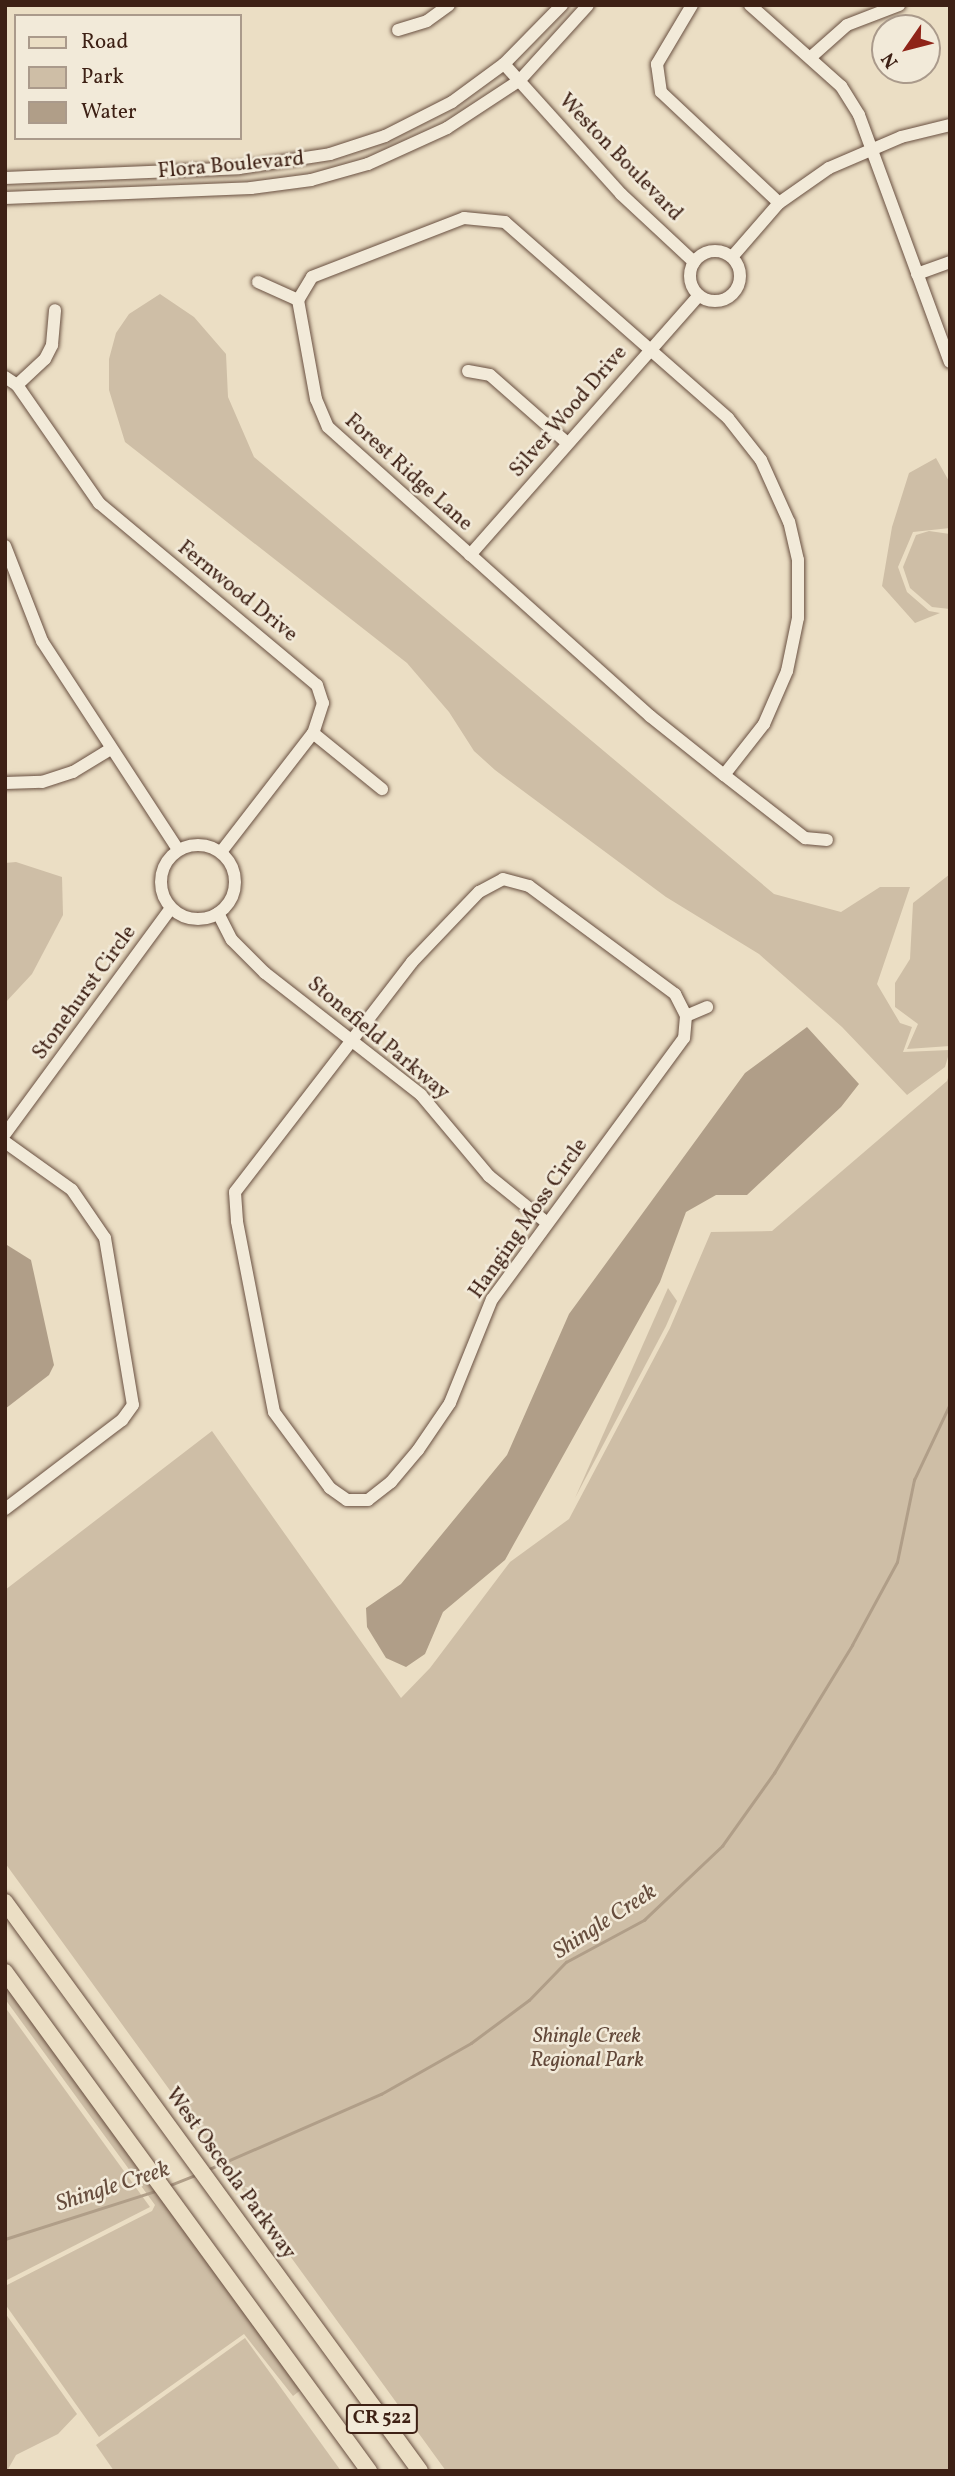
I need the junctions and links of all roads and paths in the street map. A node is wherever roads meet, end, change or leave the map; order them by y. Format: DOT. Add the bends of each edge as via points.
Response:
graph roads {
  1 [pos="562,5"];
  2 [pos="588,5"];
  3 [pos="692,5"];
  4 [pos="750,5"];
  5 [pos="900,5"];
  6 [pos="440,8"];
  7 [pos="398,30"];
  8 [pos="811,57"];
  9 [pos="504,64"];
  10 [pos="520,80"];
  11 [pos="950,125"];
  12 [pos="871,148"];
  13 [pos="171,171"];
  14 [pos="155,172"];
  15 [pos="5,178"];
  16 [pos="156,192"];
  17 [pos="173,192"];
  18 [pos="5,198"];
  19 [pos="779,202"];
  20 [pos="732,257"];
  21 [pos="694,262"];
  22 [pos="950,262"];
  23 [pos="917,274"];
  24 [pos="258,282"];
  25 [pos="698,296"];
  26 [pos="298,300"];
  27 [pos="55,310"];
  28 [pos="649,349"];
  29 [pos="950,362"];
  30 [pos="468,371"];
  31 [pos="5,377"];
  32 [pos="17,385"];
  33 [pos="567,443"];
  34 [pos="5,546"];
  35 [pos="470,555"];
  36 [pos="313,733"];
  37 [pos="109,750"];
  38 [pos="724,775"];
  39 [pos="5,783"];
  40 [pos="382,789"];
  41 [pos="827,840"];
  42 [pos="178,850"];
  43 [pos="221,852"];
  44 [pos="171,908"];
  45 [pos="218,914"];
  46 [pos="708,1007"];
  47 [pos="686,1016"];
  48 [pos="352,1037"];
  49 [pos="5,1134"];
  50 [pos="5,1142"];
  51 [pos="546,1222"];
  52 [pos="5,1509"];
  53 [pos="7,1905"];
  54 [pos="5,1972"];
  55 [pos="369,2471"];
  56 [pos="420,2471"];
  1 -- 9 [label="street, Flora Boulevard"];
  2 -- 10 [label="street, Flora Boulevard"];
  3 -- 19 [label="street" via="657,64 661,92"];
  4 -- 8 [label="street"];
  5 -- 8 [label="street" via="847,24"];
  6 -- 7 [label="street" via="417,26"];
  8 -- 12 [label="street" via="841,86 859,115"];
  9 -- 10 [label="street"];
  9 -- 13 [label="street, Flora Boulevard" via="432,113 363,144 269,166"];
  10 -- 17 [label="street, Flora Boulevard" via="447,128 368,164 284,184"];
  10 -- 21 [label="street, Weston Boulevard" via="621,194"];
  11 -- 12 [label="street"];
  12 -- 19 [label="street" via="829,168"];
  12 -- 23 [label="street"];
  13 -- 14 [label="street, Flora Boulevard"];
  13 -- 17 [label="street"];
  14 -- 15 [label="street, Flora Boulevard"];
  14 -- 16 [label="street"];
  16 -- 17 [label="street, Flora Boulevard"];
  16 -- 18 [label="street, Flora Boulevard"];
  19 -- 20 [label="street"];
  20 -- 21 [label="street" via="712,251"];
  20 -- 25 [label="street" via="741,275 734,294 721,301"];
  21 -- 25 [label="street" via="689,276"];
  22 -- 23 [label="street"];
  23 -- 29 [label="street"];
  24 -- 26 [label="street"];
  25 -- 28 [label="street, Silver Wood Drive"];
  26 -- 28 [label="street" via="312,276 330,267 391,249 464,218 485,217 505,222"];
  26 -- 35 [label="street, Forest Ridge Lane" via="316,399 328,427"];
  27 -- 32 [label="street" via="52,345 45,359"];
  28 -- 33 [label="street, Silver Wood Drive"];
  28 -- 38 [label="street" via="728,418 761,460 789,522 798,560 798,618 787,671 764,724"];
  30 -- 33 [label="street" via="489,375"];
  31 -- 32 [label="street, Fernwood Drive"];
  32 -- 36 [label="street, Fernwood Drive" via="99,503 317,685 323,703"];
  33 -- 35 [label="street, Silver Wood Drive"];
  34 -- 37 [label="street" via="42,641"];
  35 -- 38 [label="street, Forest Ridge Lane" via="650,716"];
  36 -- 40 [label="street"];
  36 -- 43 [label="street, Fernwood Drive"];
  37 -- 39 [label="street" via="73,772 42,782"];
  37 -- 42 [label="street"];
  38 -- 41 [label="street, Forest Ridge Lane" via="806,838"];
  42 -- 43 [label="street" via="201,844"];
  42 -- 44 [label="street" via="161,874 163,896"];
  43 -- 45 [label="street" via="232,865 235,887"];
  44 -- 45 [label="street" via="193,919"];
  44 -- 49 [label="street, Stonehurst Circle"];
  45 -- 48 [label="street, Stonefield Parkway" via="232,940 265,972"];
  46 -- 47 [label="street"];
  47 -- 48 [label="street, Hanging Moss Circle" via="675,994 529,886 503,879 479,892"];
  47 -- 51 [label="street, Hanging Moss Circle" via="684,1038"];
  48 -- 51 [label="street, Stonefield Parkway" via="421,1095 489,1176"];
  48 -- 51 [label="street, Hanging Moss Circle" via="235,1192 274,1412 330,1488 347,1500 368,1500 391,1482 418,1450 450,1403 492,1299"];
  50 -- 52 [label="street" via="72,1190 105,1238 133,1405 122,1420"];
  53 -- 56 [label="main road, West Osceola Parkway / CR 522"];
  54 -- 55 [label="main road, CR 522"];
}
